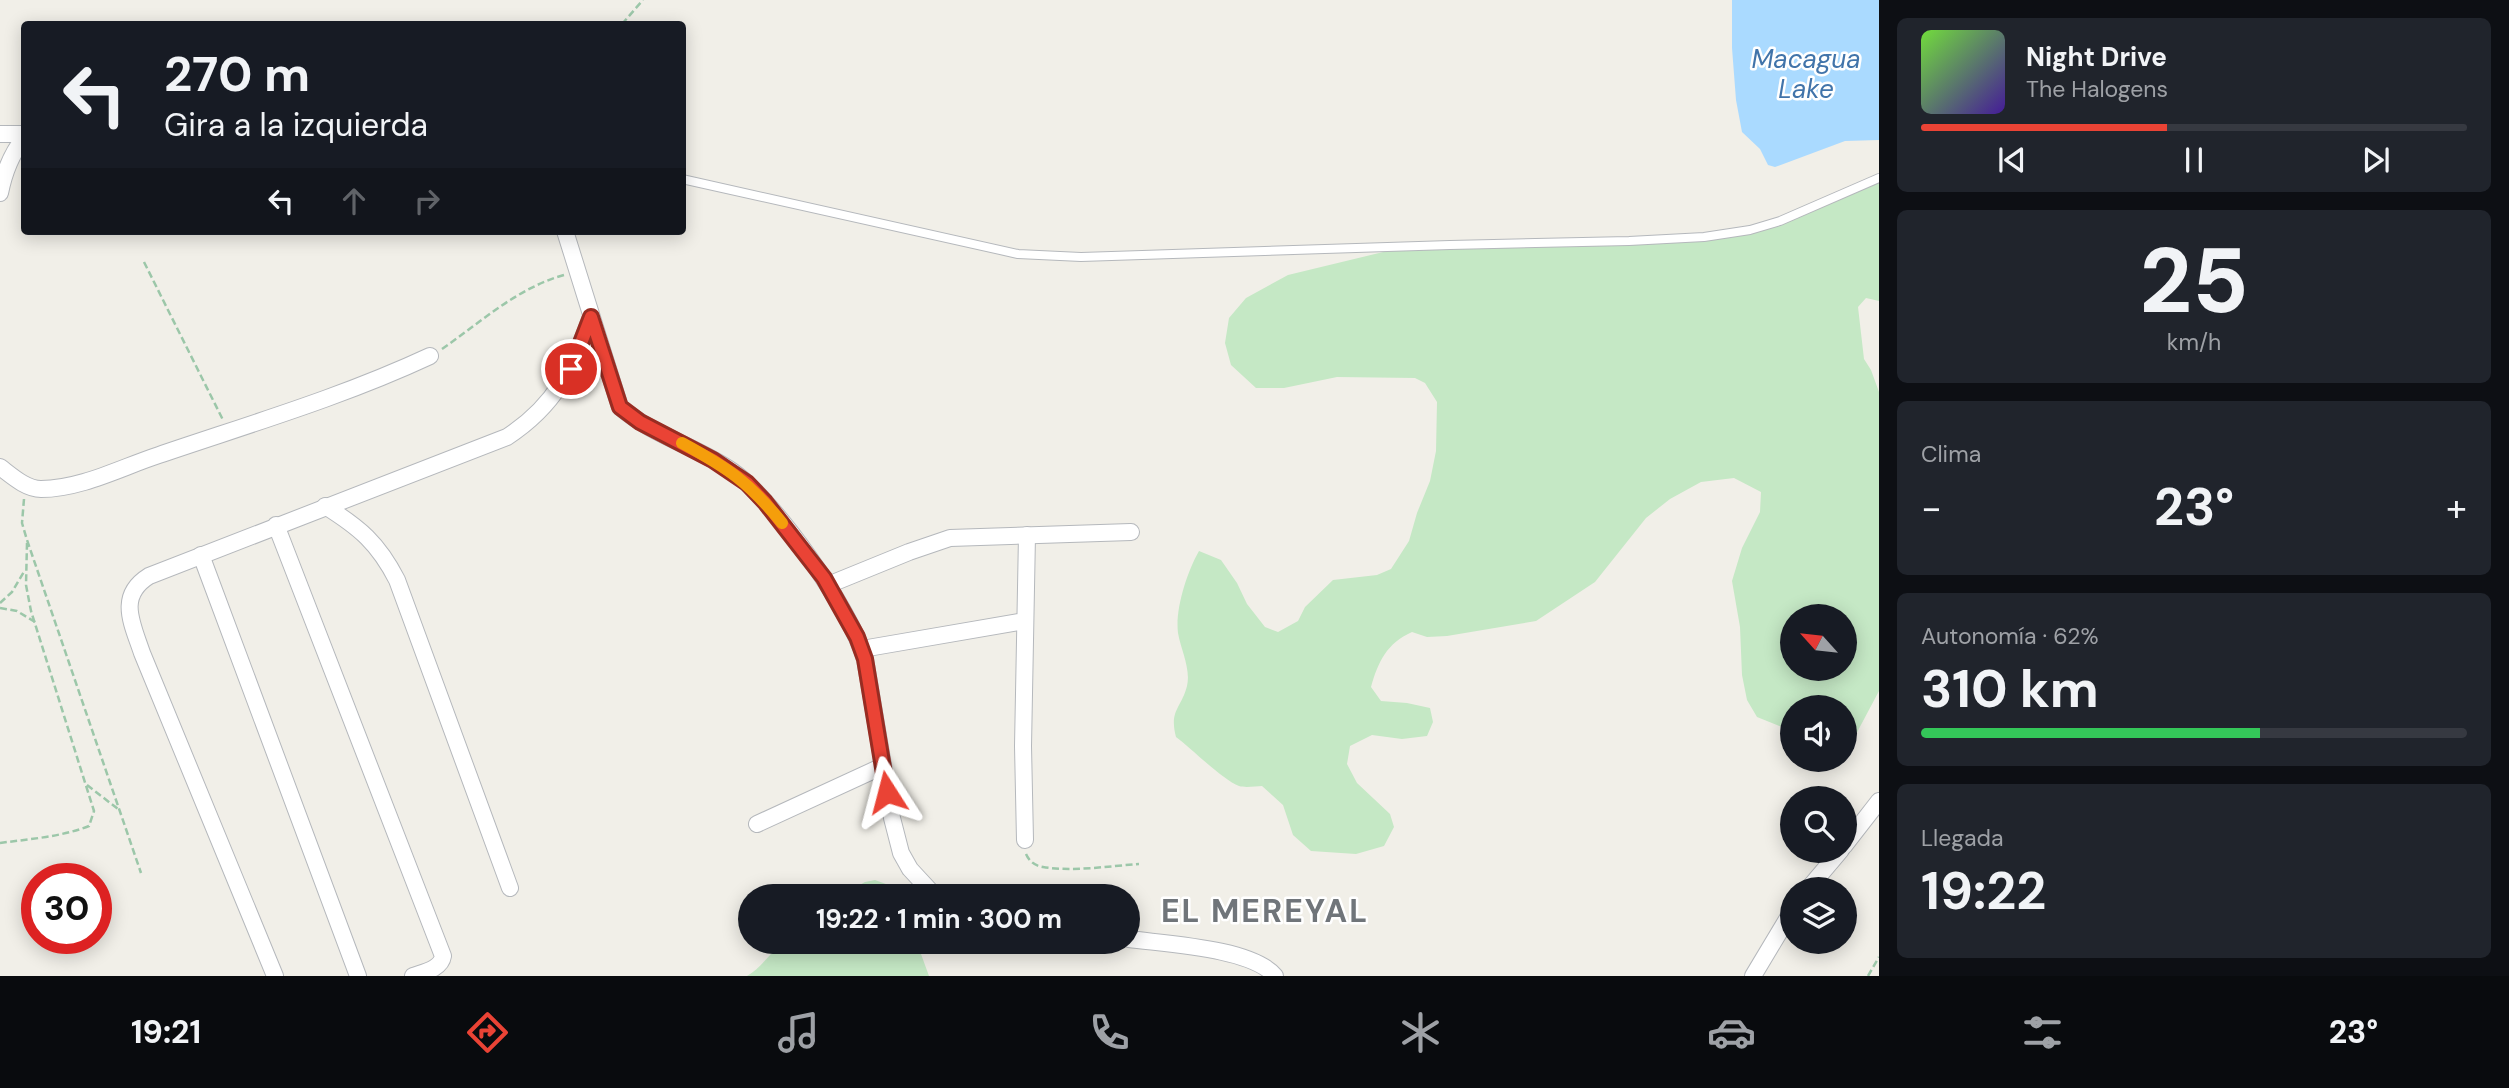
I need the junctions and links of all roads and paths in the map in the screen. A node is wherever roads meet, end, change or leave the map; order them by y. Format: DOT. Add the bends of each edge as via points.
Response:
graph roads {
  1 [pos="643,0"];
  2 [pos="625,21"];
  3 [pos="0,134"];
  4 [pos="21,136"];
  5 [pos="21,141"];
  6 [pos="1879,178"];
  7 [pos="686,180"];
  8 [pos="0,193"];
  9 [pos="566,235"];
  10 [pos="144,262"];
  11 [pos="578,272"];
  12 [pos="591,317"];
  13 [pos="430,356"];
  14 [pos="229,432"];
  15 [pos="0,467"];
  16 [pos="27,486"];
  17 [pos="325,506"];
  18 [pos="276,525"];
  19 [pos="1131,532"];
  20 [pos="1027,535"];
  21 [pos="27,540"];
  22 [pos="201,555"];
  23 [pos="26,568"];
  24 [pos="828,585"];
  25 [pos="0,605"];
  26 [pos="1025,621"];
  27 [pos="35,622"];
  28 [pos="862,649"];
  29 [pos="883,766"];
  30 [pos="87,785"];
  31 [pos="1879,801"];
  32 [pos="119,810"];
  33 [pos="757,824"];
  34 [pos="1857,829"];
  35 [pos="1026,840"];
  36 [pos="0,843"];
  37 [pos="1830,863"];
  38 [pos="1139,864"];
  39 [pos="141,873"];
  40 [pos="1818,877"];
  41 [pos="924,884"];
  42 [pos="510,888"];
  43 [pos="1780,931"];
  44 [pos="1140,941"];
  45 [pos="1879,957"];
  46 [pos="275,976"];
  47 [pos="358,976"];
  48 [pos="412,976"];
  49 [pos="1275,976"];
  50 [pos="1753,976"];
  51 [pos="1868,976"];
  1 -- 2 [label="path"];
  3 -- 4 [label="street"];
  5 -- 8 [label="street"];
  6 -- 7 [label="lane" via="1780,221 1704,237 1081,257 1006,252"];
  9 -- 11 [label="street"];
  10 -- 14 [label="path"];
  11 -- 12 [label="street"];
  11 -- 13 [label="path" via="550,279 510,299"];
  12 -- 17 [label="street" via="566,377 529,423 507,437"];
  12 -- 24 [label="street" via="620,407 747,483"];
  13 -- 14 [label="street" via="333,397"];
  14 -- 16 [label="street" via="92,479 54,489"];
  15 -- 16 [label="street"];
  16 -- 21 [label="path" via="22,505"];
  17 -- 18 [label="street"];
  17 -- 42 [label="street" via="375,544 397,580"];
  18 -- 22 [label="street"];
  18 -- 48 [label="street" via="443,956 438,966"];
  19 -- 20 [label="street"];
  20 -- 24 [label="street" via="950,538"];
  20 -- 26 [label="street"];
  21 -- 23 [label="path"];
  21 -- 32 [label="path"];
  22 -- 46 [label="street" via="139,582 131,593 131,613 142,653"];
  22 -- 47 [label="street"];
  23 -- 25 [label="path"];
  23 -- 27 [label="path"];
  24 -- 28 [label="street"];
  25 -- 27 [label="path"];
  26 -- 28 [label="street"];
  26 -- 35 [label="street"];
  27 -- 30 [label="path"];
  28 -- 29 [label="street"];
  29 -- 33 [label="street"];
  29 -- 41 [label="street" via="901,852"];
  30 -- 32 [label="path"];
  30 -- 36 [label="path" via="94,811 89,826"];
  31 -- 34 [label="street"];
  32 -- 39 [label="path"];
  35 -- 38 [label="path" via="1028,860 1042,867"];
  37 -- 40 [label="street"];
  43 -- 50 [label="street"];
  44 -- 49 [label="street" via="1220,952 1262,965"];
  45 -- 51 [label="path"];
}
